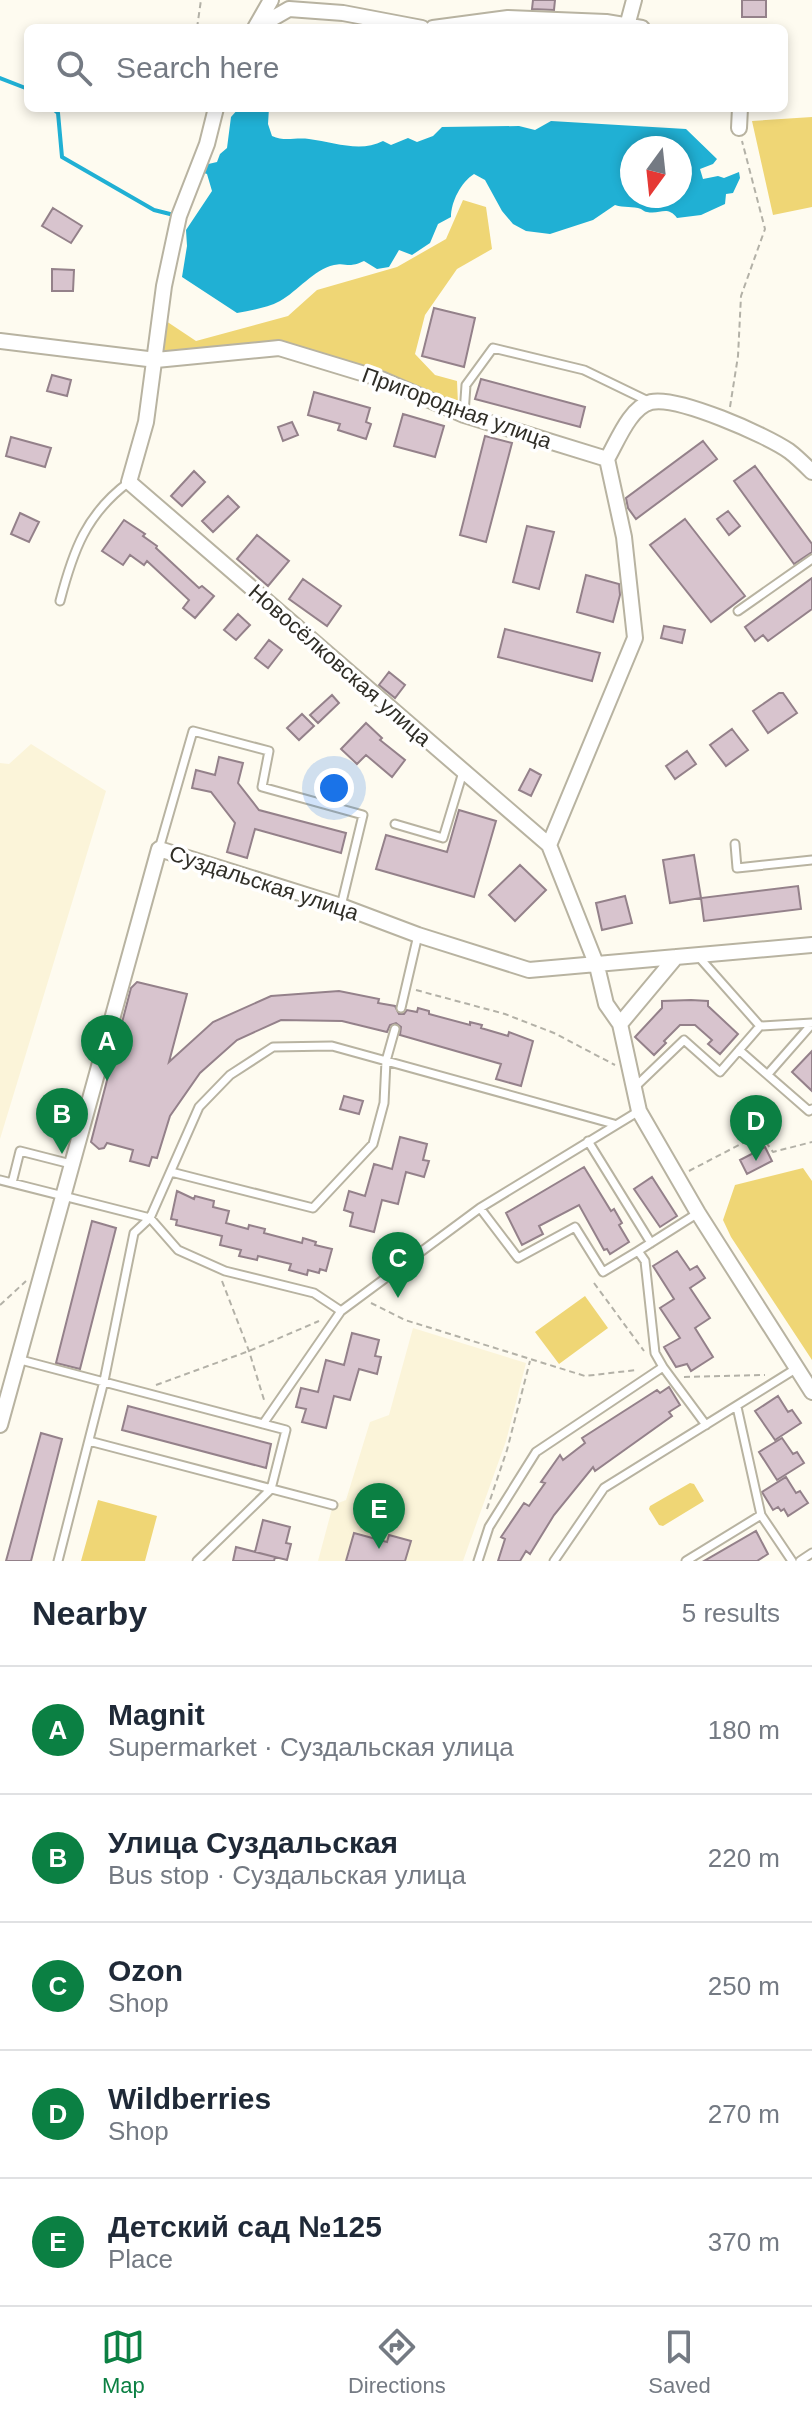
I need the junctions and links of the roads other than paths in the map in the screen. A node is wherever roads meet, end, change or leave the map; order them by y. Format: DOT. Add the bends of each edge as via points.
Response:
graph roads {
  1 [pos="271,0"];
  2 [pos="634,0"];
  3 [pos="258,24"];
  4 [pos="263,24"];
  5 [pos="401,24"];
  6 [pos="463,24"];
  7 [pos="597,24"];
  8 [pos="628,24"];
  9 [pos="215,112"];
  10 [pos="740,112"];
  11 [pos="739,128"];
  12 [pos="0,341"];
  13 [pos="156,360"];
  14 [pos="650,402"];
  15 [pos="464,415"];
  16 [pos="607,459"];
  17 [pos="812,472"];
  18 [pos="129,482"];
  19 [pos="812,559"];
  20 [pos="60,601"];
  21 [pos="738,611"];
  22 [pos="463,772"];
  23 [pos="395,824"];
  24 [pos="735,844"];
  25 [pos="549,845"];
  26 [pos="159,849"];
  27 [pos="812,860"];
  28 [pos="341,906"];
  29 [pos="418,935"];
  30 [pos="812,945"];
  31 [pos="696,954"];
  32 [pos="676,957"];
  33 [pos="597,966"];
  34 [pos="401,1008"];
  35 [pos="812,1023"];
  36 [pos="620,1024"];
  37 [pos="760,1026"];
  38 [pos="395,1029"];
  39 [pos="739,1050"];
  40 [pos="386,1061"];
  41 [pos="768,1074"];
  42 [pos="633,1089"];
  43 [pos="812,1109"];
  44 [pos="639,1111"];
  45 [pos="614,1124"];
  46 [pos="588,1141"];
  47 [pos="71,1164"];
  48 [pos="171,1172"];
  49 [pos="0,1180"];
  50 [pos="12,1183"];
  51 [pos="62,1196"];
  52 [pos="480,1208"];
  53 [pos="698,1213"];
  54 [pos="150,1218"];
  55 [pos="651,1243"];
  56 [pos="638,1251"];
  57 [pos="341,1311"];
  58 [pos="17,1359"];
  59 [pos="663,1367"];
  60 [pos="792,1371"];
  61 [pos="104,1381"];
  62 [pos="812,1392"];
  63 [pos="737,1407"];
  64 [pos="263,1424"];
  65 [pos="0,1425"];
  66 [pos="706,1425"];
  67 [pos="89,1441"];
  68 [pos="271,1489"];
  69 [pos="333,1505"];
  70 [pos="761,1515"];
  71 [pos="812,1553"];
  72 [pos="58,1561"];
  73 [pos="197,1561"];
  74 [pos="478,1561"];
  75 [pos="554,1561"];
  76 [pos="686,1561"];
  77 [pos="792,1561"];
  78 [pos="800,1561"];
  1 -- 3 [label="street"];
  2 -- 8 [label="street"];
  4 -- 5 [label="street" via="289,9"];
  6 -- 7 [label="street" via="508,18"];
  9 -- 13 [label="street" via="179,216"];
  10 -- 11 [label="street"];
  12 -- 13 [label="street, Пригородная улица"];
  13 -- 15 [label="street, Пригородная улица" via="279,348 381,379"];
  13 -- 18 [label="street"];
  14 -- 15 [label="lane" via="584,370 493,348 466,385"];
  14 -- 16 [label="street" via="633,415"];
  14 -- 17 [label="street" via="728,420 788,450"];
  15 -- 16 [label="street, Пригородная улица"];
  16 -- 25 [label="street" via="624,537 635,638"];
  18 -- 20 [label="lane" via="109,497 90,523 71,557"];
  18 -- 22 [label="street, Новосёлковская улица"];
  19 -- 21 [label="lane"];
  22 -- 23 [label="lane" via="443,838"];
  22 -- 25 [label="street, Новосёлковская улица"];
  24 -- 27 [label="lane" via="737,868"];
  25 -- 33 [label="street, Новосёлковская улица"];
  26 -- 28 [label="street, Суздальская улица"];
  26 -- 28 [label="lane" via="193,731 269,751 262,787 363,815"];
  26 -- 47 [label="street, Суздальская улица"];
  28 -- 29 [label="street, Суздальская улица"];
  29 -- 33 [label="street, Суздальская улица" via="529,970"];
  29 -- 34 [label="lane"];
  30 -- 31 [label="street, Суздальская улица"];
  31 -- 32 [label="street, Суздальская улица"];
  31 -- 37 [label="lane"];
  32 -- 33 [label="street, Суздальская улица"];
  32 -- 36 [label="street"];
  33 -- 36 [label="street, Новосёлковская улица" via="606,1004"];
  35 -- 37 [label="lane"];
  35 -- 41 [label="lane"];
  36 -- 42 [label="street, Новосёлковская улица"];
  37 -- 39 [label="lane"];
  38 -- 40 [label="lane"];
  39 -- 41 [label="lane"];
  39 -- 42 [label="lane" via="720,1072 684,1040"];
  40 -- 45 [label="lane"];
  40 -- 48 [label="lane" via="332,1046 273,1047 230,1075 199,1107"];
  40 -- 48 [label="lane" via="384,1103 373,1144 313,1208"];
  41 -- 43 [label="lane"];
  42 -- 44 [label="street, Новосёлковская улица"];
  44 -- 45 [label="lane"];
  44 -- 53 [label="street, Новосёлковская улица"];
  45 -- 46 [label="lane"];
  46 -- 52 [label="lane"];
  46 -- 55 [label="lane"];
  47 -- 50 [label="lane" via="20,1151"];
  47 -- 51 [label="street, Суздальская улица"];
  48 -- 54 [label="lane"];
  49 -- 50 [label="lane"];
  50 -- 51 [label="lane"];
  51 -- 54 [label="lane"];
  51 -- 58 [label="street, Суздальская улица"];
  52 -- 56 [label="lane" via="518,1258 575,1227 603,1272"];
  52 -- 57 [label="lane"];
  53 -- 55 [label="lane"];
  53 -- 60 [label="street, Новосёлковская улица"];
  54 -- 57 [label="lane" via="178,1250 217,1268 314,1293"];
  54 -- 61 [label="lane" via="134,1233"];
  55 -- 56 [label="lane"];
  56 -- 59 [label="lane" via="645,1261 655,1353"];
  57 -- 64 [label="lane"];
  58 -- 61 [label="lane"];
  58 -- 65 [label="street, Суздальская улица"];
  59 -- 66 [label="lane"];
  59 -- 74 [label="lane" via="536,1452 489,1527"];
  60 -- 62 [label="street, Новосёлковская улица"];
  60 -- 63 [label="lane"];
  61 -- 64 [label="lane"];
  61 -- 67 [label="lane"];
  63 -- 66 [label="lane"];
  63 -- 70 [label="lane"];
  64 -- 68 [label="lane" via="286,1430"];
  66 -- 75 [label="lane" via="604,1488"];
  67 -- 68 [label="lane"];
  67 -- 72 [label="lane"];
  68 -- 69 [label="lane"];
  68 -- 73 [label="lane"];
  70 -- 76 [label="lane"];
  70 -- 77 [label="lane"];
  71 -- 78 [label="lane"];
}
